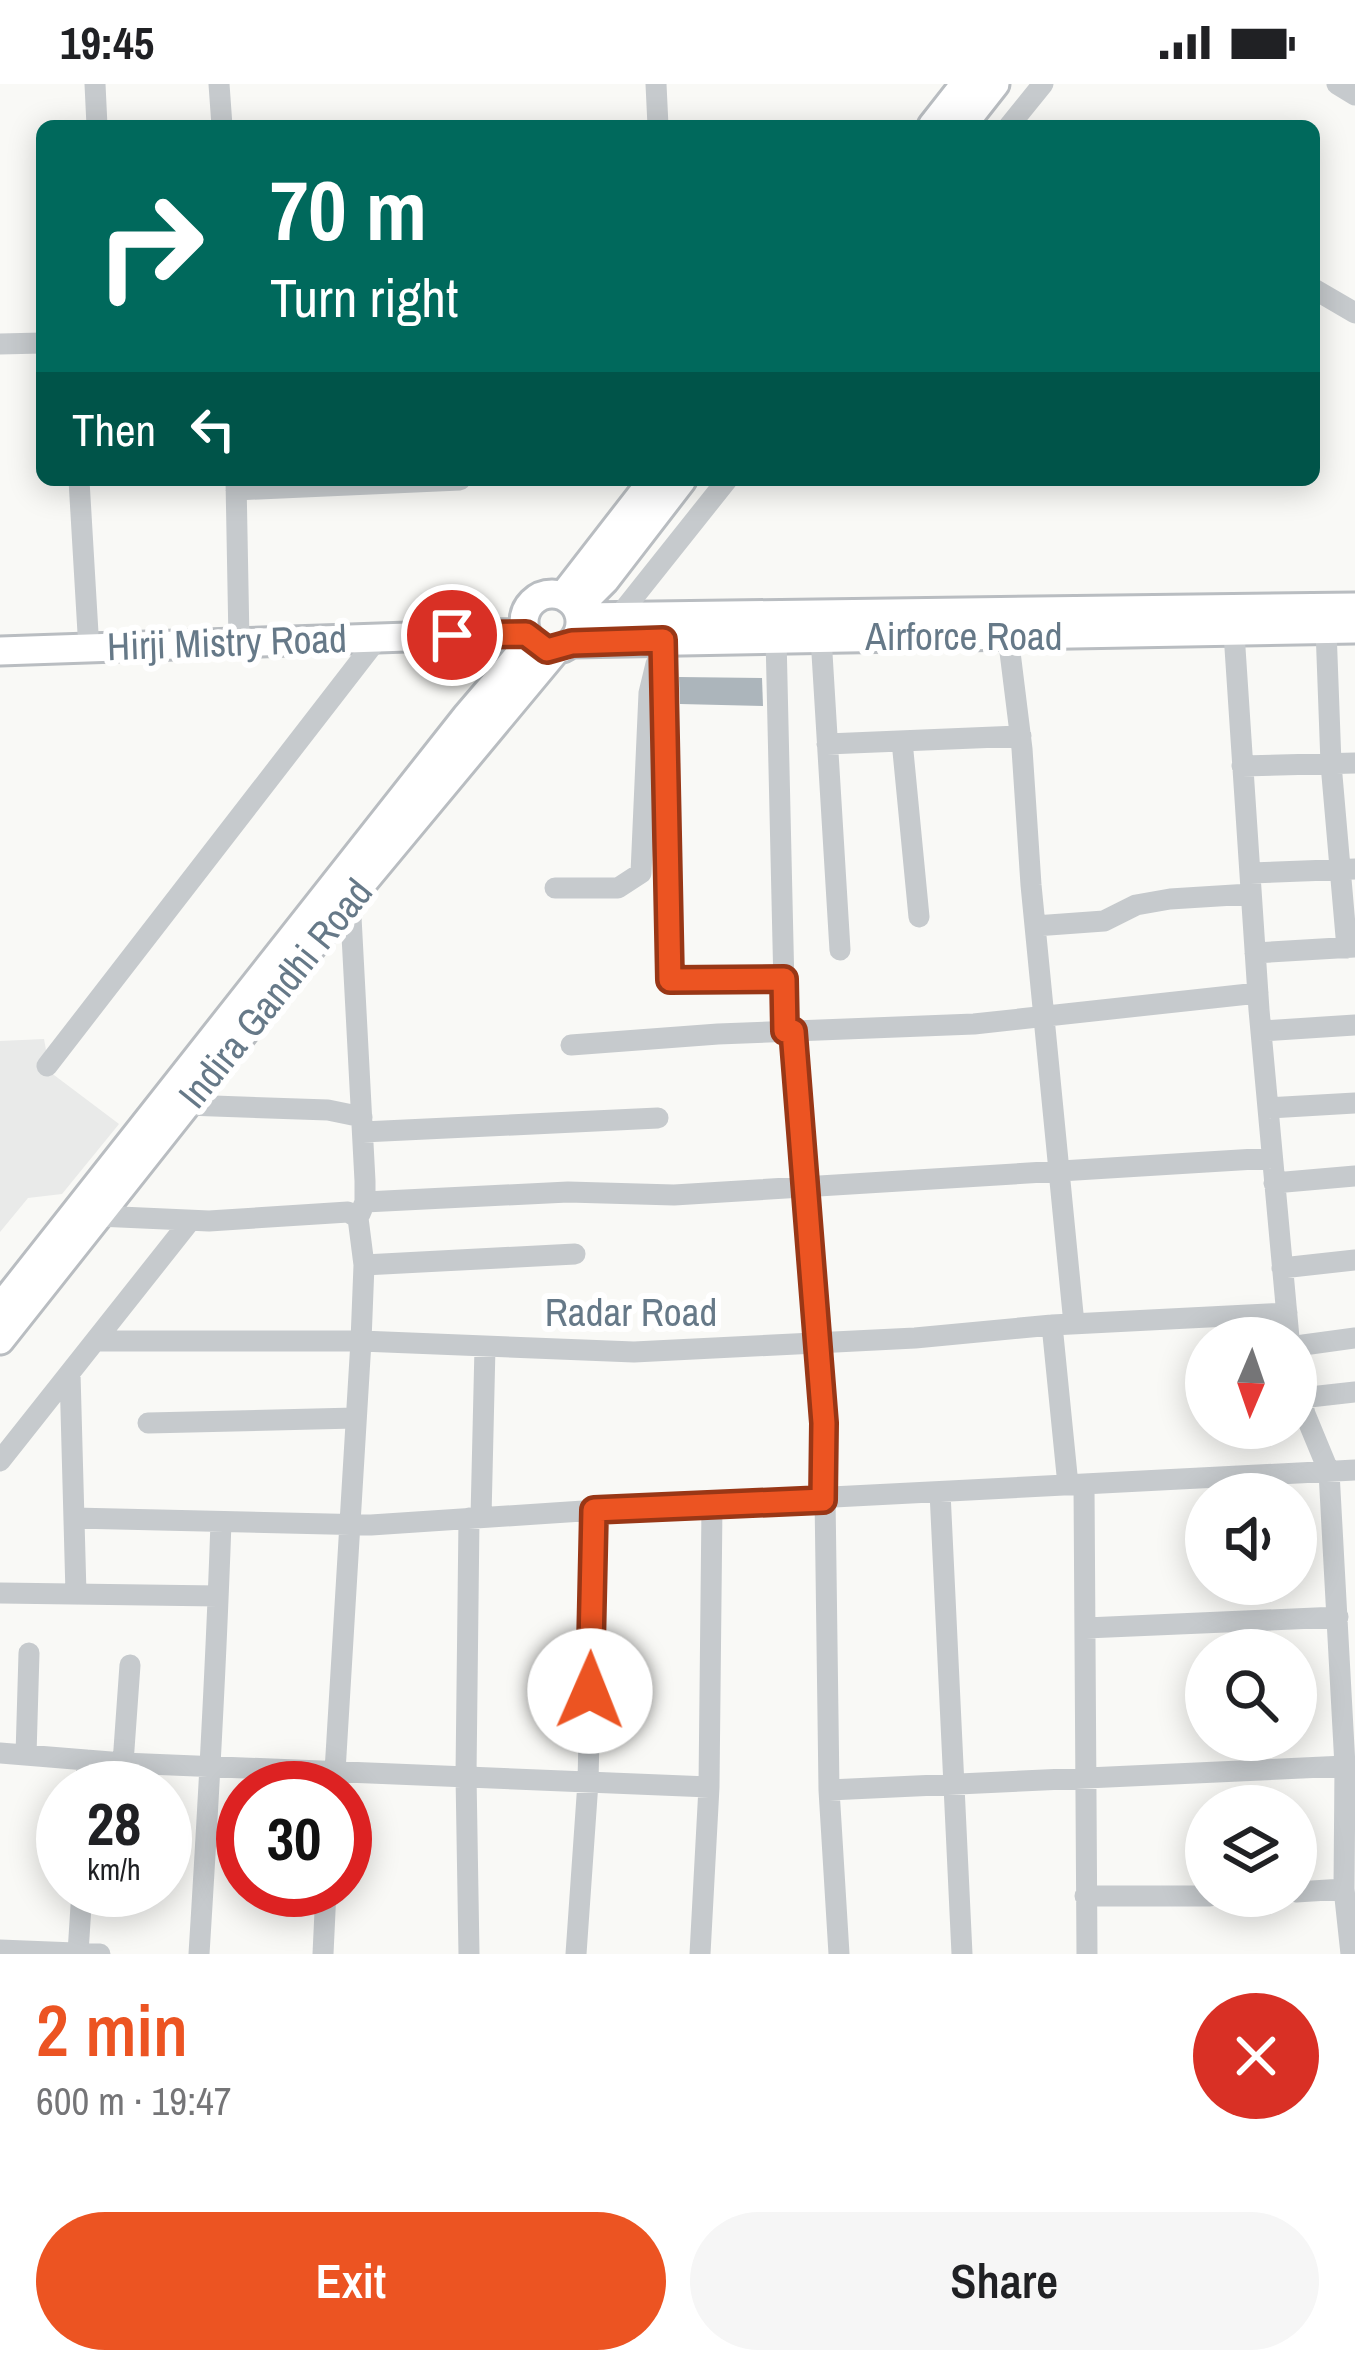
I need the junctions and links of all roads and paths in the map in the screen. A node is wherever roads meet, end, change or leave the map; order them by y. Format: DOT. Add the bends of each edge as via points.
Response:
graph roads {
  1 [pos="95,84"];
  2 [pos="219,84"];
  3 [pos="656,84"];
  4 [pos="965,84"];
  5 [pos="995,84"];
  6 [pos="1043,84"];
  7 [pos="1337,84"];
  8 [pos="1355,95"];
  9 [pos="97,120"];
  10 [pos="222,120"];
  11 [pos="658,120"];
  12 [pos="937,120"];
  13 [pos="967,120"];
  14 [pos="1021,120"];
  15 [pos="1320,293"];
  16 [pos="1355,313"];
  17 [pos="36,343"];
  18 [pos="0,344"];
  19 [pos="79,486"];
  20 [pos="236,486"];
  21 [pos="649,486"];
  22 [pos="677,486"];
  23 [pos="722,486"];
  24 [pos="1355,607"];
  25 [pos="618,616"];
  26 [pos="554,626"];
  27 [pos="1326,629"];
  28 [pos="1355,629"];
  29 [pos="88,633"];
  30 [pos="239,633"];
  31 [pos="1234,633"];
  32 [pos="0,636"];
  33 [pos="1008,636"];
  34 [pos="820,637"];
  35 [pos="378,638"];
  36 [pos="776,638"];
  37 [pos="663,640"];
  38 [pos="0,651"];
  39 [pos="1021,736"];
  40 [pos="902,741"];
  41 [pos="827,744"];
  42 [pos="1355,763"];
  43 [pos="1331,764"];
  44 [pos="1242,766"];
  45 [pos="1347,869"];
  46 [pos="1250,884"];
  47 [pos="555,888"];
  48 [pos="350,898"];
  49 [pos="920,917"];
  50 [pos="1036,926"];
  51 [pos="1351,947"];
  52 [pos="840,950"];
  53 [pos="1255,953"];
  54 [pos="784,979"];
  55 [pos="1258,993"];
  56 [pos="1044,1015"];
  57 [pos="1355,1025"];
  58 [pos="1261,1030"];
  59 [pos="789,1031"];
  60 [pos="571,1046"];
  61 [pos="47,1066"];
  62 [pos="1355,1103"];
  63 [pos="186,1105"];
  64 [pos="1268,1108"];
  65 [pos="658,1118"];
  66 [pos="362,1125"];
  67 [pos="1272,1158"];
  68 [pos="1060,1172"];
  69 [pos="1355,1176"];
  70 [pos="1274,1183"];
  71 [pos="803,1184"];
  72 [pos="362,1210"];
  73 [pos="98,1216"];
  74 [pos="190,1221"];
  75 [pos="575,1254"];
  76 [pos="1355,1260"];
  77 [pos="364,1265"];
  78 [pos="1282,1268"];
  79 [pos="0,1309"];
  80 [pos="1286,1312"];
  81 [pos="1287,1317"];
  82 [pos="1063,1325"];
  83 [pos="1355,1338"];
  84 [pos="0,1340"];
  85 [pos="95,1341"];
  86 [pos="361,1341"];
  87 [pos="818,1343"];
  88 [pos="1317,1343"];
  89 [pos="485,1347"];
  90 [pos="70,1373"];
  91 [pos="1355,1392"];
  92 [pos="1317,1396"];
  93 [pos="355,1418"];
  94 [pos="148,1423"];
  95 [pos="1317,1441"];
  96 [pos="0,1462"];
  97 [pos="1355,1470"];
  98 [pos="1329,1472"];
  99 [pos="1076,1484"];
  100 [pos="940,1492"];
  101 [pos="823,1500"];
  102 [pos="712,1505"];
  103 [pos="594,1510"];
  104 [pos="475,1517"];
  105 [pos="74,1518"];
  106 [pos="220,1522"];
  107 [pos="347,1526"];
  108 [pos="0,1592"];
  109 [pos="76,1594"];
  110 [pos="218,1596"];
  111 [pos="1338,1617"];
  112 [pos="1086,1628"];
  113 [pos="28,1653"];
  114 [pos="130,1665"];
  115 [pos="0,1753"];
  116 [pos="26,1755"];
  117 [pos="87,1760"];
  118 [pos="105,1761"];
  119 [pos="123,1761"];
  120 [pos="336,1761"];
  121 [pos="192,1764"];
  122 [pos="212,1764"];
  123 [pos="216,1765"];
  124 [pos="1345,1766"];
  125 [pos="466,1775"];
  126 [pos="372,1779"];
  127 [pos="1085,1780"];
  128 [pos="588,1782"];
  129 [pos="955,1784"];
  130 [pos="710,1787"];
  131 [pos="829,1790"];
  132 [pos="1344,1889"];
  133 [pos="1317,1891"];
  134 [pos="1084,1896"];
  135 [pos="1185,1896"];
  136 [pos="80,1917"];
  137 [pos="325,1917"];
  138 [pos="0,1950"];
  139 [pos="78,1953"];
  140 [pos="100,1954"];
  141 [pos="200,1954"];
  142 [pos="323,1954"];
  143 [pos="469,1954"];
  144 [pos="576,1954"];
  145 [pos="700,1954"];
  146 [pos="839,1954"];
  147 [pos="962,1954"];
  148 [pos="1087,1954"];
  149 [pos="1351,1954"];
  1 -- 9 [label="street"];
  2 -- 10 [label="street"];
  3 -- 11 [label="street"];
  4 -- 12 [label="main road"];
  5 -- 13 [label="main road"];
  6 -- 14 [label="street"];
  7 -- 8 [label="street"];
  15 -- 16 [label="street"];
  17 -- 18 [label="street"];
  19 -- 29 [label="street"];
  20 -- 30 [label="street"];
  21 -- 26 [label="main road"];
  22 -- 26 [label="main road"];
  23 -- 25 [label="street"];
  24 -- 25 [label="main road, Airforce Road"];
  25 -- 26 [label="main road, Airforce Road"];
  26 -- 30 [label="main road, Hirji Mistry Road"];
  26 -- 35 [label="main road, Hirji Mistry Road"];
  26 -- 37 [label="main road, Airforce Road"];
  26 -- 48 [label="main road, Indira Gandhi Road"];
  26 -- 79 [label="main road, Indira Gandhi Road" via="466,717"];
  27 -- 28 [label="main road, Airforce Road"];
  27 -- 31 [label="main road, Airforce Road"];
  27 -- 43 [label="street"];
  29 -- 30 [label="main road, Hirji Mistry Road"];
  29 -- 32 [label="main road, Hirji Mistry Road"];
  30 -- 35 [label="main road, Hirji Mistry Road"];
  30 -- 38 [label="main road, Hirji Mistry Road"];
  31 -- 33 [label="main road, Airforce Road"];
  31 -- 44 [label="street"];
  33 -- 34 [label="main road, Airforce Road"];
  33 -- 39 [label="street"];
  34 -- 36 [label="main road, Airforce Road"];
  34 -- 41 [label="street"];
  35 -- 61 [label="street"];
  36 -- 37 [label="main road, Airforce Road"];
  36 -- 54 [label="street"];
  37 -- 47 [label="street" via="649,693 641,873 618,888"];
  37 -- 54 [label="street" via="670,980"];
  39 -- 40 [label="street"];
  39 -- 50 [label="street"];
  40 -- 41 [label="street"];
  40 -- 49 [label="street"];
  41 -- 52 [label="street"];
  42 -- 43 [label="street"];
  43 -- 44 [label="street"];
  43 -- 45 [label="street"];
  44 -- 46 [label="street"];
  45 -- 46 [label="street"];
  45 -- 51 [label="street"];
  46 -- 50 [label="street" via="1136,905 1105,921"];
  46 -- 53 [label="street"];
  48 -- 63 [label="main road, Indira Gandhi Road"];
  48 -- 66 [label="street"];
  50 -- 56 [label="street"];
  51 -- 53 [label="street"];
  53 -- 55 [label="street"];
  54 -- 59 [label="street"];
  55 -- 56 [label="street"];
  55 -- 58 [label="street"];
  56 -- 59 [label="street"];
  56 -- 68 [label="street"];
  57 -- 58 [label="street"];
  58 -- 64 [label="street"];
  59 -- 60 [label="street"];
  59 -- 71 [label="street"];
  62 -- 64 [label="street"];
  63 -- 66 [label="street" via="328,1110"];
  63 -- 73 [label="main road, Indira Gandhi Road"];
  64 -- 67 [label="street"];
  65 -- 66 [label="street"];
  66 -- 72 [label="street"];
  67 -- 68 [label="street"];
  67 -- 70 [label="street"];
  68 -- 71 [label="street"];
  68 -- 82 [label="street"];
  69 -- 70 [label="street"];
  70 -- 78 [label="street"];
  71 -- 72 [label="street" via="674,1195 547,1193"];
  71 -- 87 [label="street"];
  72 -- 74 [label="street"];
  72 -- 77 [label="street"];
  73 -- 74 [label="street"];
  73 -- 84 [label="main road, Indira Gandhi Road"];
  74 -- 85 [label="street"];
  75 -- 77 [label="street"];
  76 -- 78 [label="street"];
  77 -- 86 [label="street"];
  78 -- 80 [label="street"];
  80 -- 81 [label="street"];
  80 -- 82 [label="street, Radar Road"];
  82 -- 87 [label="street, Radar Road"];
  82 -- 99 [label="street"];
  83 -- 88 [label="street"];
  85 -- 86 [label="street, Radar Road"];
  85 -- 90 [label="street"];
  86 -- 89 [label="street, Radar Road"];
  86 -- 93 [label="street"];
  87 -- 89 [label="street, Radar Road" via="634,1352"];
  87 -- 101 [label="street"];
  89 -- 104 [label="street"];
  90 -- 96 [label="street"];
  90 -- 105 [label="street"];
  91 -- 92 [label="street"];
  93 -- 94 [label="street"];
  93 -- 107 [label="street"];
  95 -- 98 [label="street"];
  97 -- 98 [label="street"];
  98 -- 99 [label="street"];
  98 -- 111 [label="street"];
  99 -- 100 [label="street"];
  99 -- 112 [label="street"];
  100 -- 101 [label="street"];
  100 -- 129 [label="street"];
  101 -- 102 [label="street"];
  101 -- 131 [label="street"];
  102 -- 103 [label="street"];
  102 -- 130 [label="street"];
  103 -- 104 [label="street"];
  103 -- 128 [label="street"];
  104 -- 107 [label="street"];
  104 -- 125 [label="street"];
  105 -- 106 [label="street"];
  105 -- 109 [label="street"];
  106 -- 107 [label="street"];
  106 -- 110 [label="street"];
  107 -- 120 [label="street"];
  108 -- 109 [label="street"];
  109 -- 110 [label="street"];
  110 -- 122 [label="street"];
  111 -- 112 [label="street"];
  111 -- 124 [label="street"];
  112 -- 127 [label="street"];
  113 -- 116 [label="street"];
  114 -- 119 [label="street"];
  115 -- 116 [label="street"];
  116 -- 117 [label="street"];
  117 -- 118 [label="street"];
  121 -- 122 [label="street"];
  122 -- 123 [label="street"];
  122 -- 141 [label="street"];
  124 -- 127 [label="street"];
  124 -- 132 [label="street"];
  125 -- 126 [label="street"];
  125 -- 128 [label="street"];
  125 -- 143 [label="street"];
  127 -- 129 [label="street"];
  127 -- 134 [label="street"];
  128 -- 130 [label="street"];
  128 -- 144 [label="street"];
  129 -- 131 [label="street"];
  129 -- 147 [label="street"];
  130 -- 145 [label="street"];
  131 -- 146 [label="street"];
  132 -- 133 [label="street"];
  132 -- 149 [label="street"];
  134 -- 135 [label="street"];
  134 -- 148 [label="street"];
  136 -- 139 [label="street"];
  137 -- 142 [label="street"];
  138 -- 139 [label="street"];
  139 -- 140 [label="street"];
}
